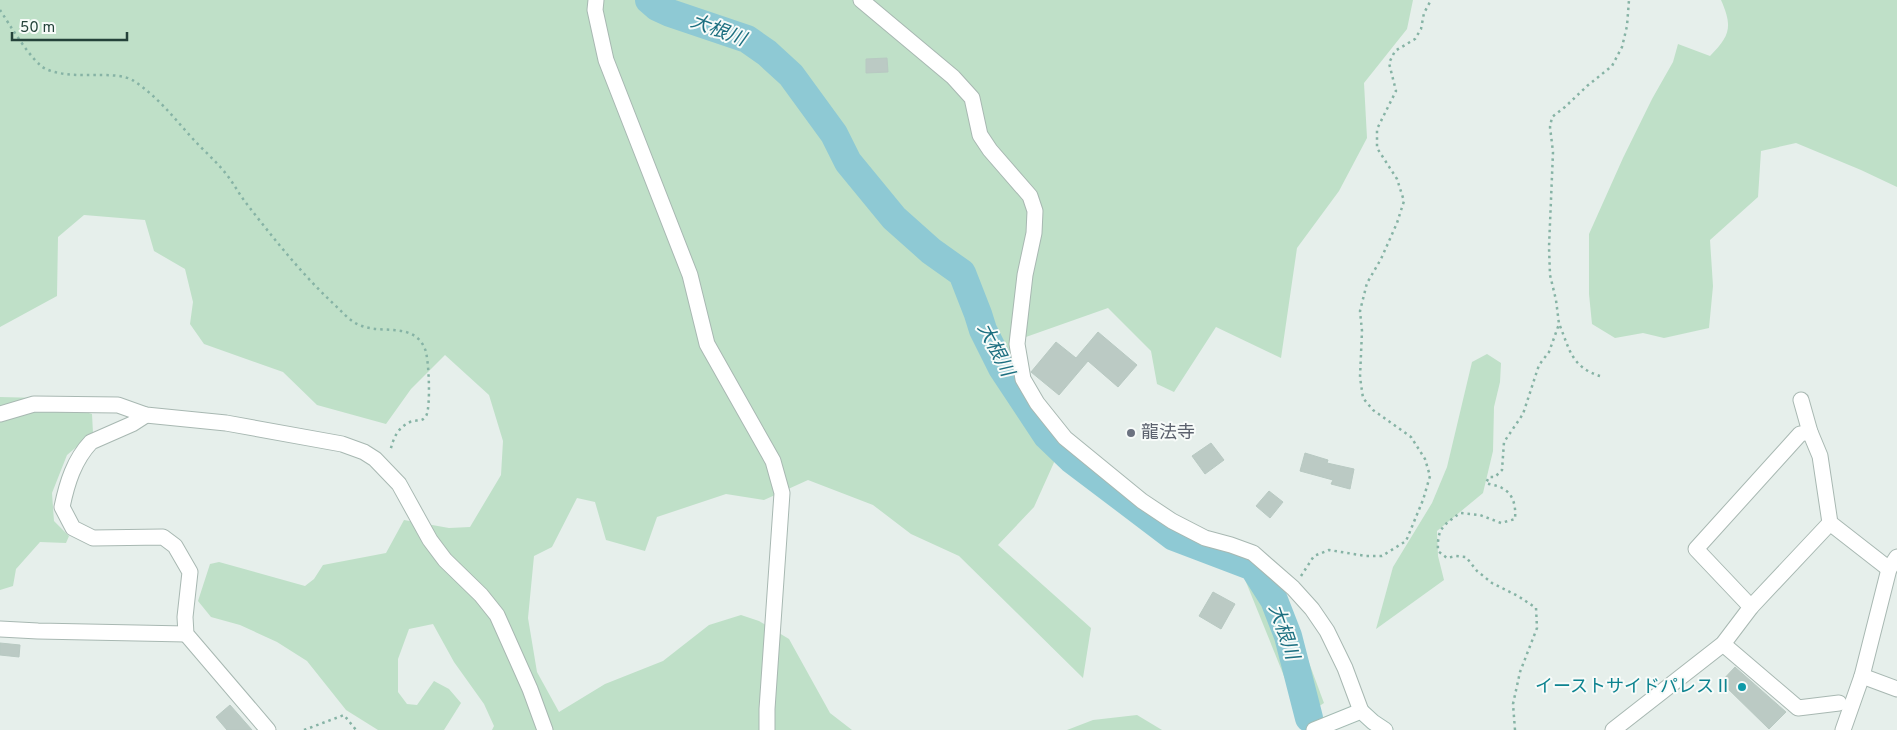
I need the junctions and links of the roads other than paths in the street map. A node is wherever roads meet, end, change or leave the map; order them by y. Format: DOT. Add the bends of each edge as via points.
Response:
graph roads {
  1 [pos="596,0"];
  2 [pos="861,0"];
  3 [pos="1801,400"];
  4 [pos="0,414"];
  5 [pos="146,414"];
  6 [pos="1810,432"];
  7 [pos="1830,522"];
  8 [pos="1893,563"];
  9 [pos="1890,600"];
  10 [pos="1751,607"];
  11 [pos="0,629"];
  12 [pos="186,634"];
  13 [pos="1723,644"];
  14 [pos="1862,676"];
  15 [pos="1897,688"];
  16 [pos="1839,703"];
  17 [pos="1361,711"];
  18 [pos="268,730"];
  19 [pos="544,730"];
  20 [pos="767,730"];
  21 [pos="1314,730"];
  22 [pos="1385,730"];
  23 [pos="1613,730"];
  24 [pos="1843,730"];
  1 -- 20 [label="street" via="595,10 606,60 690,275 707,344 773,461 782,493"];
  2 -- 17 [label="street" via="953,77 972,98 980,135 1030,196 1035,211 1034,226 1017,344 1023,379 1037,403 1065,438 1142,501 1206,538 1252,553 1294,588 1327,631"];
  3 -- 6 [label="street"];
  4 -- 5 [label="street" via="34,404 118,405"];
  5 -- 12 [label="street" via="132,424 91,442 68,480 62,507 73,528 93,538 163,537 176,546 190,572 184,617"];
  5 -- 19 [label="street" via="226,423 342,444 375,459 399,484 444,560 497,615 530,689"];
  6 -- 7 [label="street" via="1820,456"];
  6 -- 10 [label="street" via="1800,434 1696,549"];
  7 -- 8 [label="street"];
  7 -- 10 [label="street"];
  8 -- 9 [label="street"];
  9 -- 14 [label="street"];
  10 -- 13 [label="street"];
  11 -- 12 [label="street"];
  12 -- 18 [label="street"];
  13 -- 16 [label="street" via="1798,708"];
  13 -- 23 [label="street"];
  14 -- 15 [label="street"];
  14 -- 24 [label="street"];
  17 -- 21 [label="street"];
  17 -- 22 [label="street"];
}
